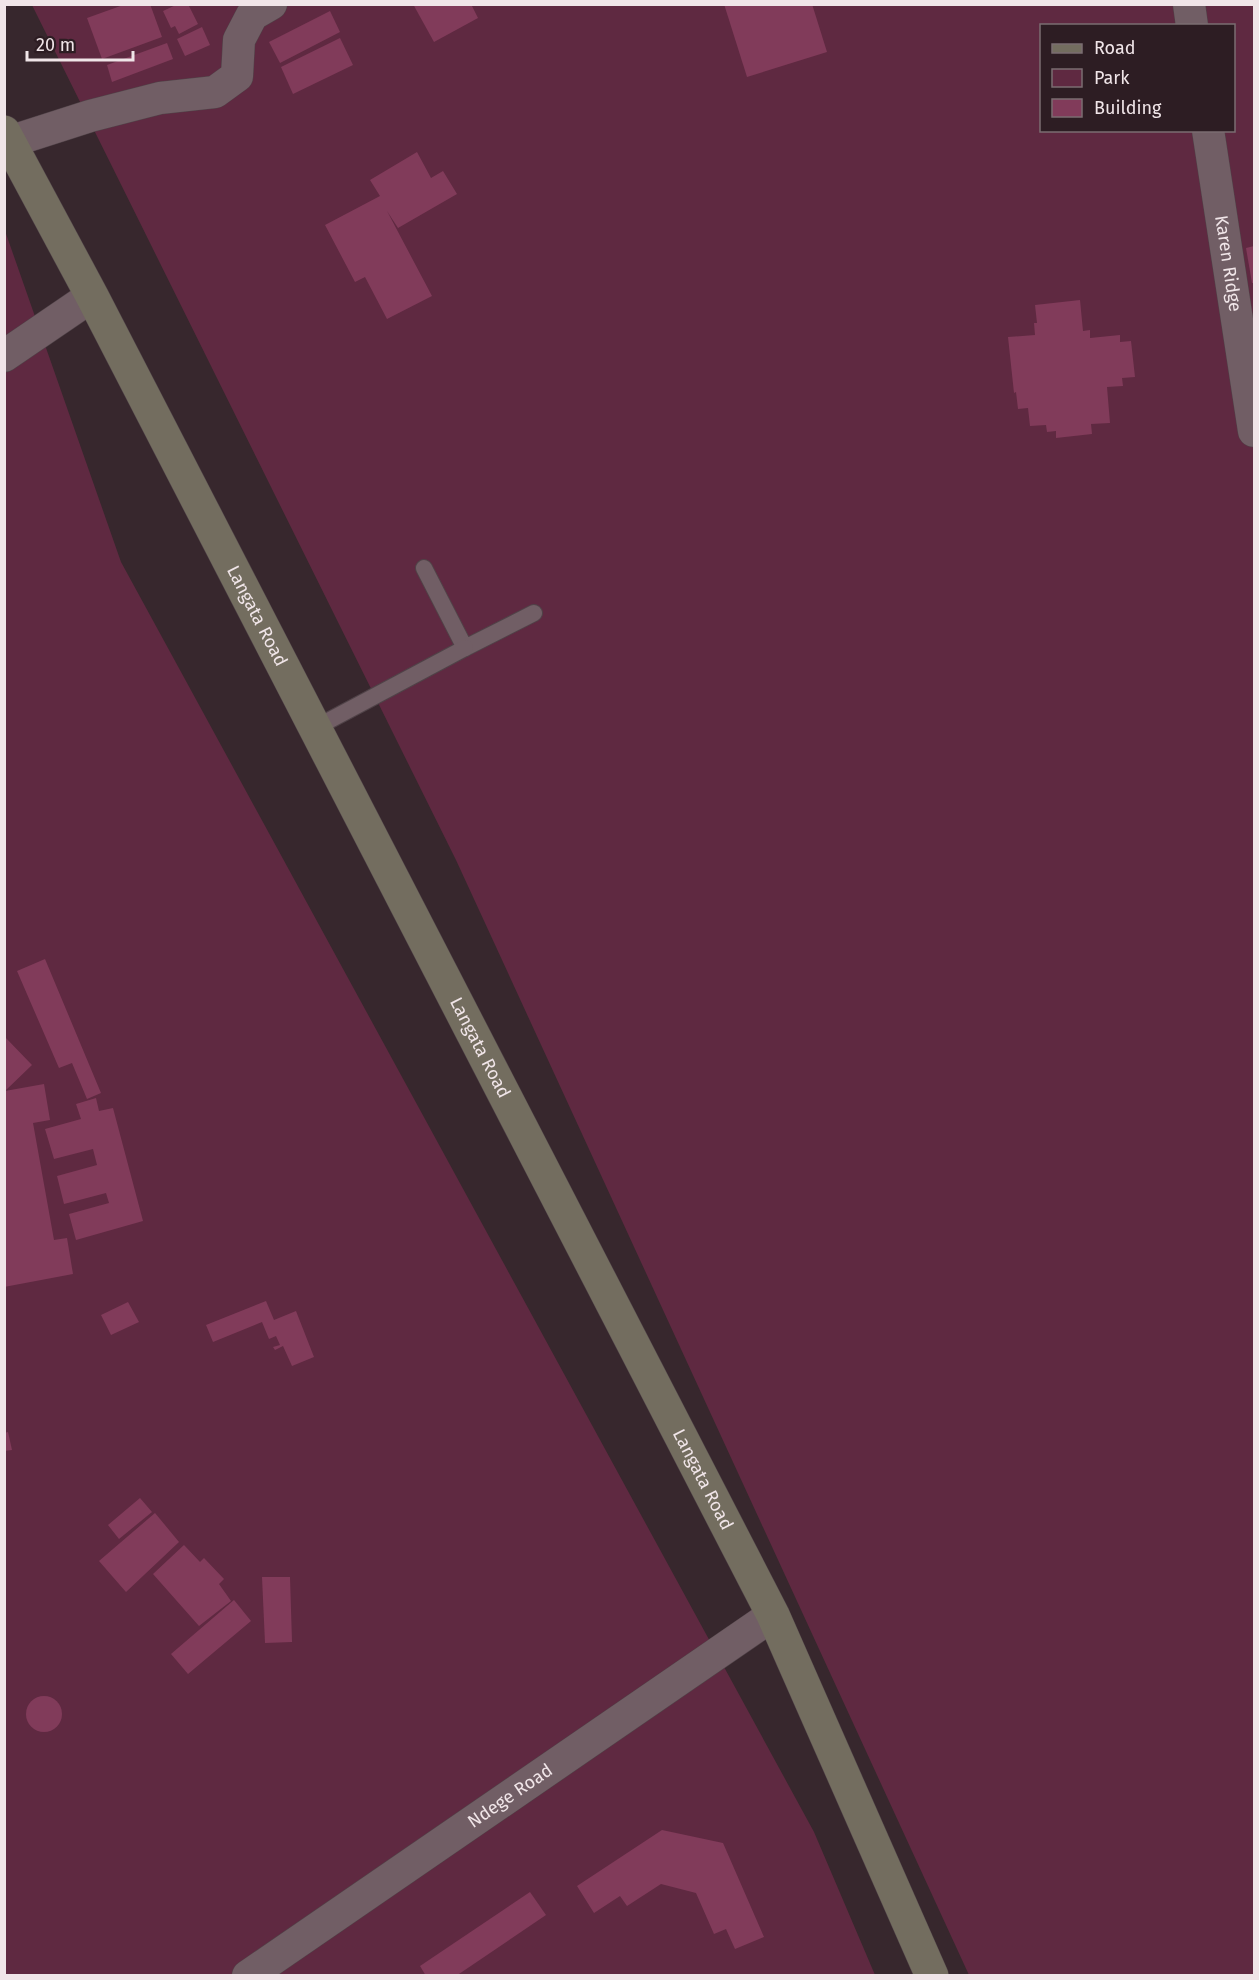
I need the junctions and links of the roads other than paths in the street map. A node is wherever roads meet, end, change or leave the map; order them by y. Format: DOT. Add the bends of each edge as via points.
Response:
graph roads {
  1 [pos="271,4"];
  2 [pos="1189,4"];
  3 [pos="1192,24"];
  4 [pos="1208,132"];
  5 [pos="7,137"];
  6 [pos="92,296"];
  7 [pos="4,356"];
  8 [pos="1254,431"];
  9 [pos="424,568"];
  10 [pos="534,613"];
  11 [pos="465,648"];
  12 [pos="315,728"];
  13 [pos="773,1615"];
  14 [pos="248,1976"];
  15 [pos="932,1976"];
  1 -- 5 [label="street" via="252,15 239,40 237,76 214,92 160,98"];
  2 -- 3 [label="street"];
  4 -- 8 [label="street, Karen Ridge"];
  5 -- 6 [label="main road, Langata Road"];
  6 -- 7 [label="street"];
  6 -- 12 [label="main road, Langata Road"];
  9 -- 11 [label="lane"];
  10 -- 11 [label="lane"];
  11 -- 12 [label="lane"];
  12 -- 13 [label="main road, Langata Road"];
  13 -- 14 [label="street, Ndege Road"];
  13 -- 15 [label="main road, Langata Road"];
}
